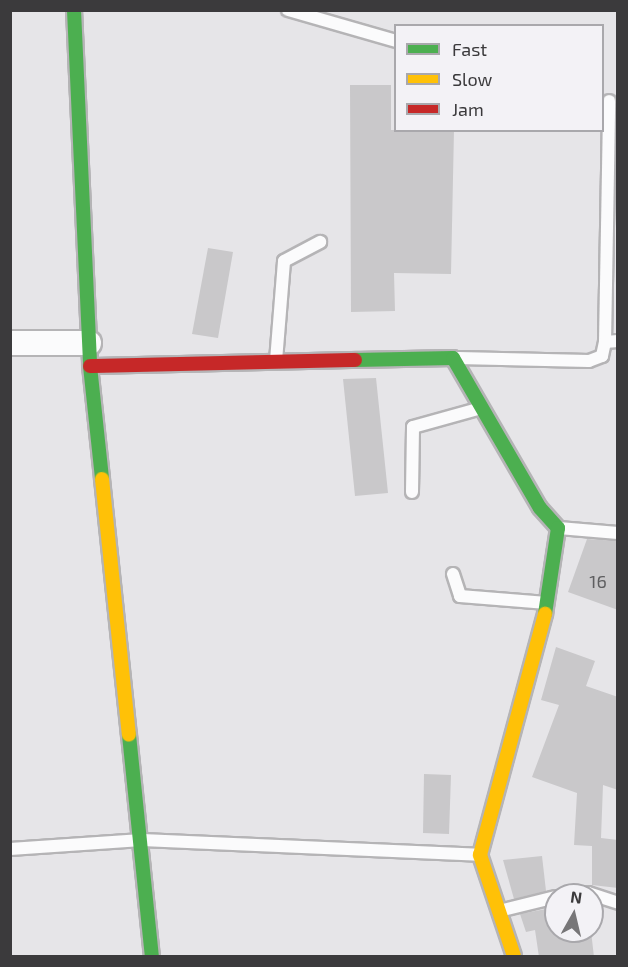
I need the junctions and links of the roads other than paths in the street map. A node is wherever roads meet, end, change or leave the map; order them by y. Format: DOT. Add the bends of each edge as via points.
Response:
graph roads {
  1 [pos="74,10"];
  2 [pos="288,10"];
  3 [pos="394,40"];
  4 [pos="610,102"];
  5 [pos="320,242"];
  6 [pos="611,342"];
  7 [pos="10,343"];
  8 [pos="89,354"];
  9 [pos="453,358"];
  10 [pos="276,362"];
  11 [pos="482,408"];
  12 [pos="412,492"];
  13 [pos="558,528"];
  14 [pos="618,533"];
  15 [pos="453,574"];
  16 [pos="548,603"];
  17 [pos="142,840"];
  18 [pos="10,849"];
  19 [pos="480,855"];
  20 [pos="544,900"];
  21 [pos="496,911"];
  22 [pos="153,957"];
  23 [pos="514,957"];
  1 -- 8 [label="street"];
  2 -- 3 [label="lane"];
  4 -- 6 [label="lane"];
  5 -- 10 [label="lane" via="284,261"];
  6 -- 9 [label="lane" via="602,356 589,361"];
  7 -- 8 [label="street"];
  8 -- 10 [label="street"];
  8 -- 17 [label="street"];
  9 -- 10 [label="street"];
  9 -- 11 [label="street"];
  11 -- 12 [label="lane" via="413,427"];
  11 -- 13 [label="street" via="540,508"];
  13 -- 14 [label="lane"];
  13 -- 16 [label="street"];
  15 -- 16 [label="lane" via="460,596"];
  16 -- 19 [label="street"];
  17 -- 18 [label="lane"];
  17 -- 19 [label="lane"];
  17 -- 22 [label="street"];
  19 -- 21 [label="street"];
  20 -- 21 [label="lane"];
  21 -- 23 [label="street"];
}
